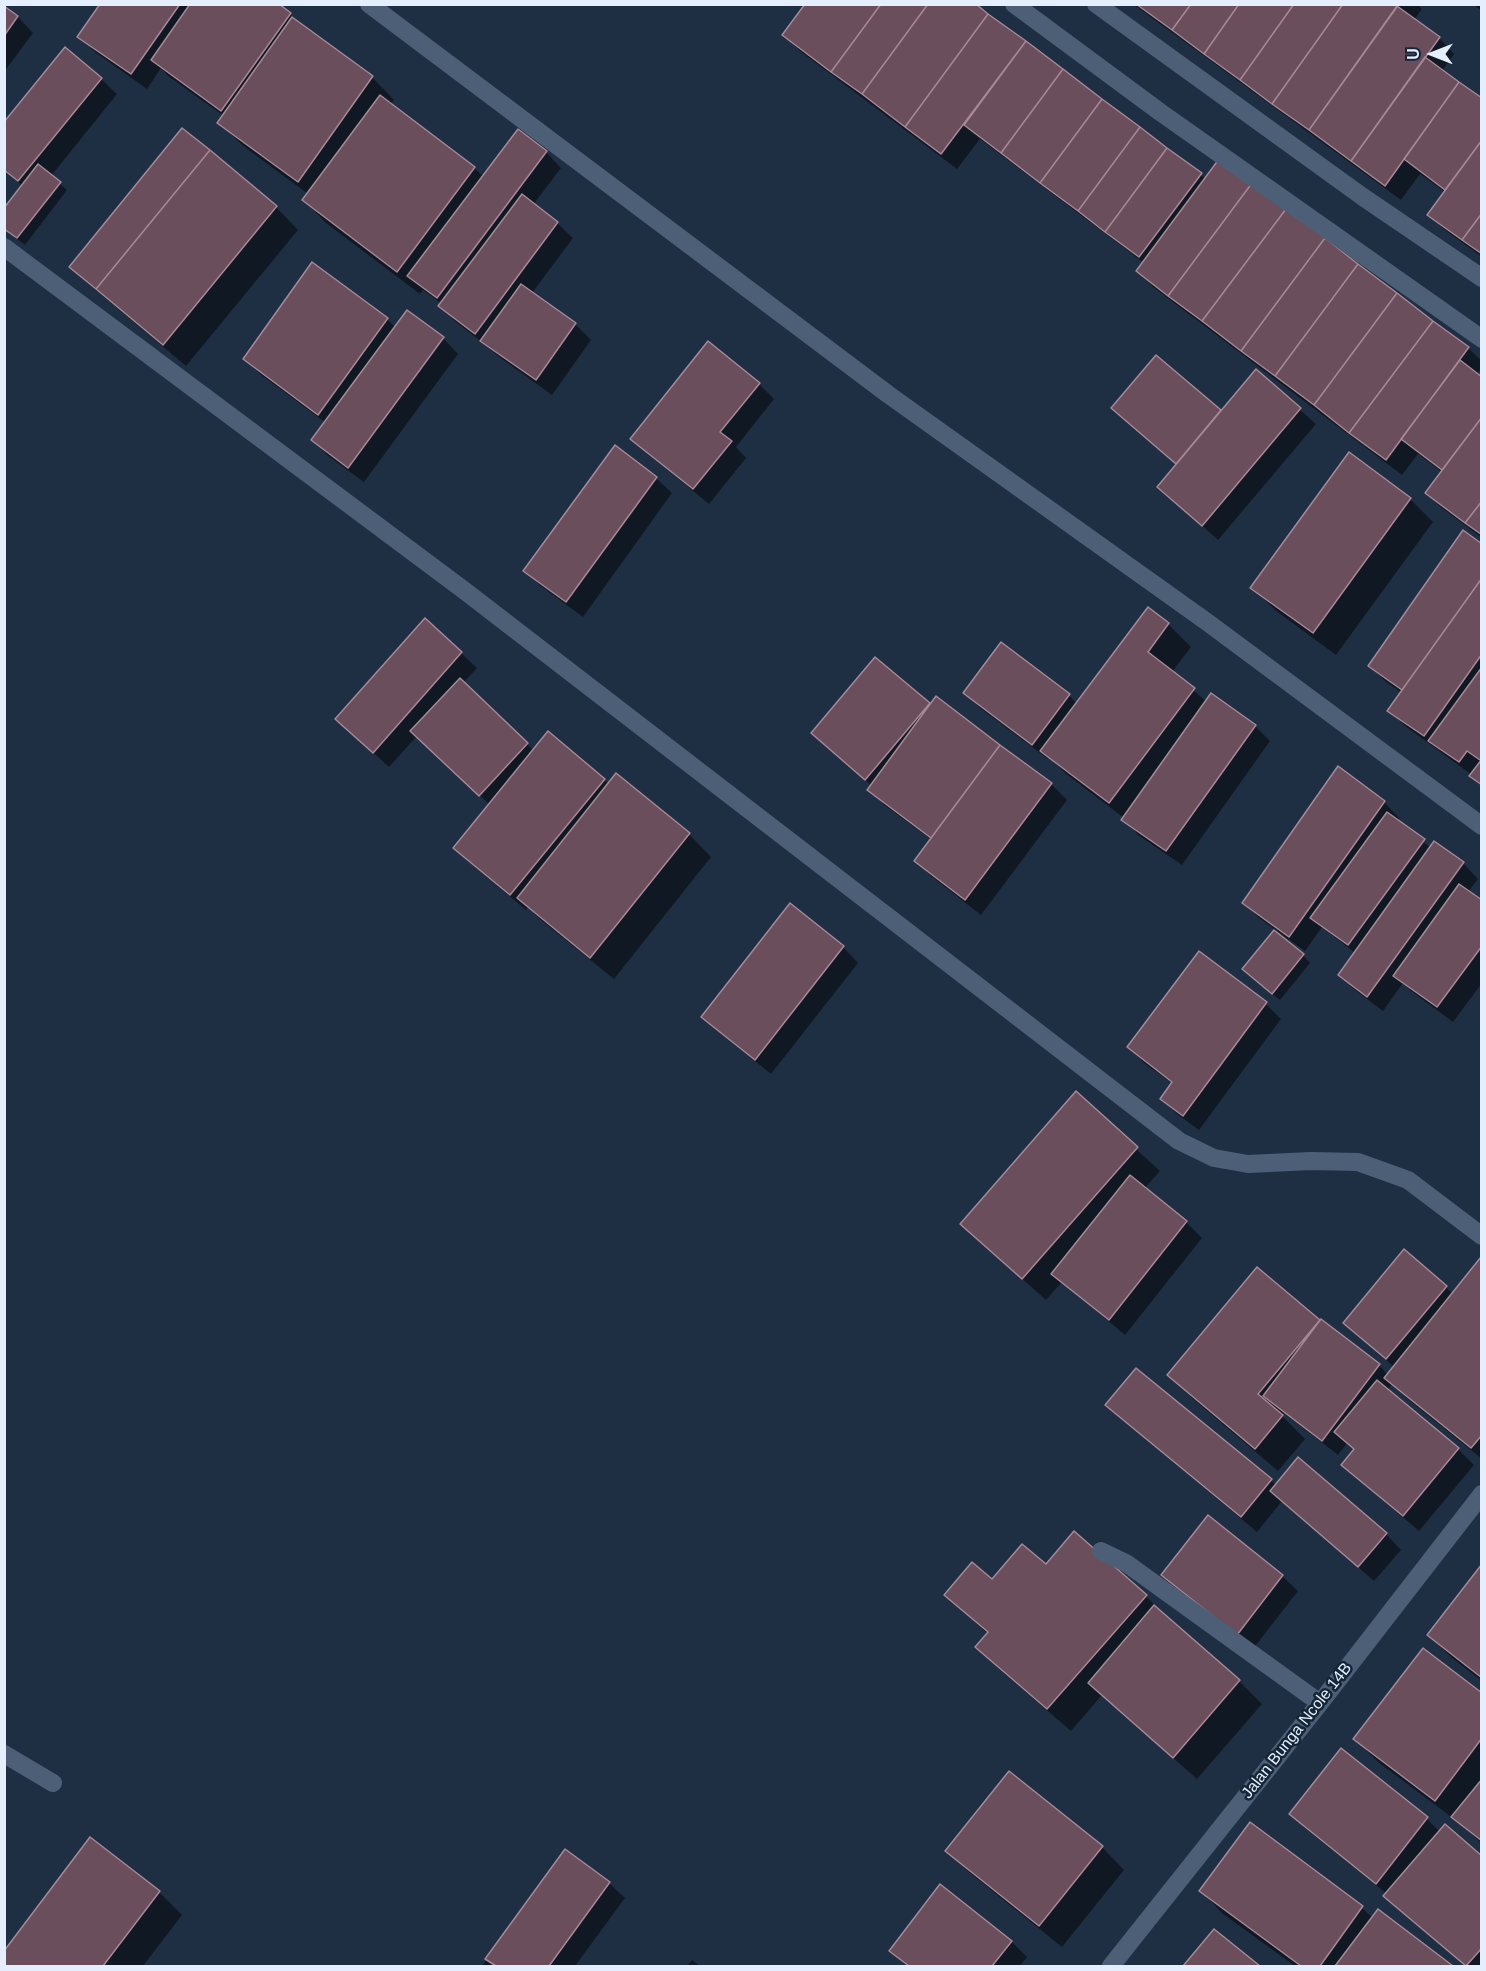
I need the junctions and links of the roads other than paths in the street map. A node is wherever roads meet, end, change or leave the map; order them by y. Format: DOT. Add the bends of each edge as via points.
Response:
graph roads {
  1 [pos="369,4"];
  2 [pos="1014,4"];
  3 [pos="1096,4"];
  4 [pos="4,247"];
  5 [pos="1482,278"];
  6 [pos="1482,339"];
  7 [pos="1482,826"];
  8 [pos="1482,1236"];
  9 [pos="1482,1494"];
  10 [pos="1101,1551"];
  11 [pos="1320,1703"];
  12 [pos="4,1754"];
  13 [pos="53,1783"];
  14 [pos="1111,1966"];
  1 -- 7 [label="street" via="889,395 1207,622"];
  2 -- 6 [label="street"];
  3 -- 5 [label="street"];
  4 -- 8 [label="street" via="465,591 1179,1141 1214,1158 1248,1164 1358,1162 1408,1180"];
  9 -- 11 [label="street, Jalan Bunga Ncole 14B"];
  10 -- 11 [label="street" via="1126,1563"];
  11 -- 14 [label="street, Jalan Bunga Ncole 14B"];
  12 -- 13 [label="street"];
}
